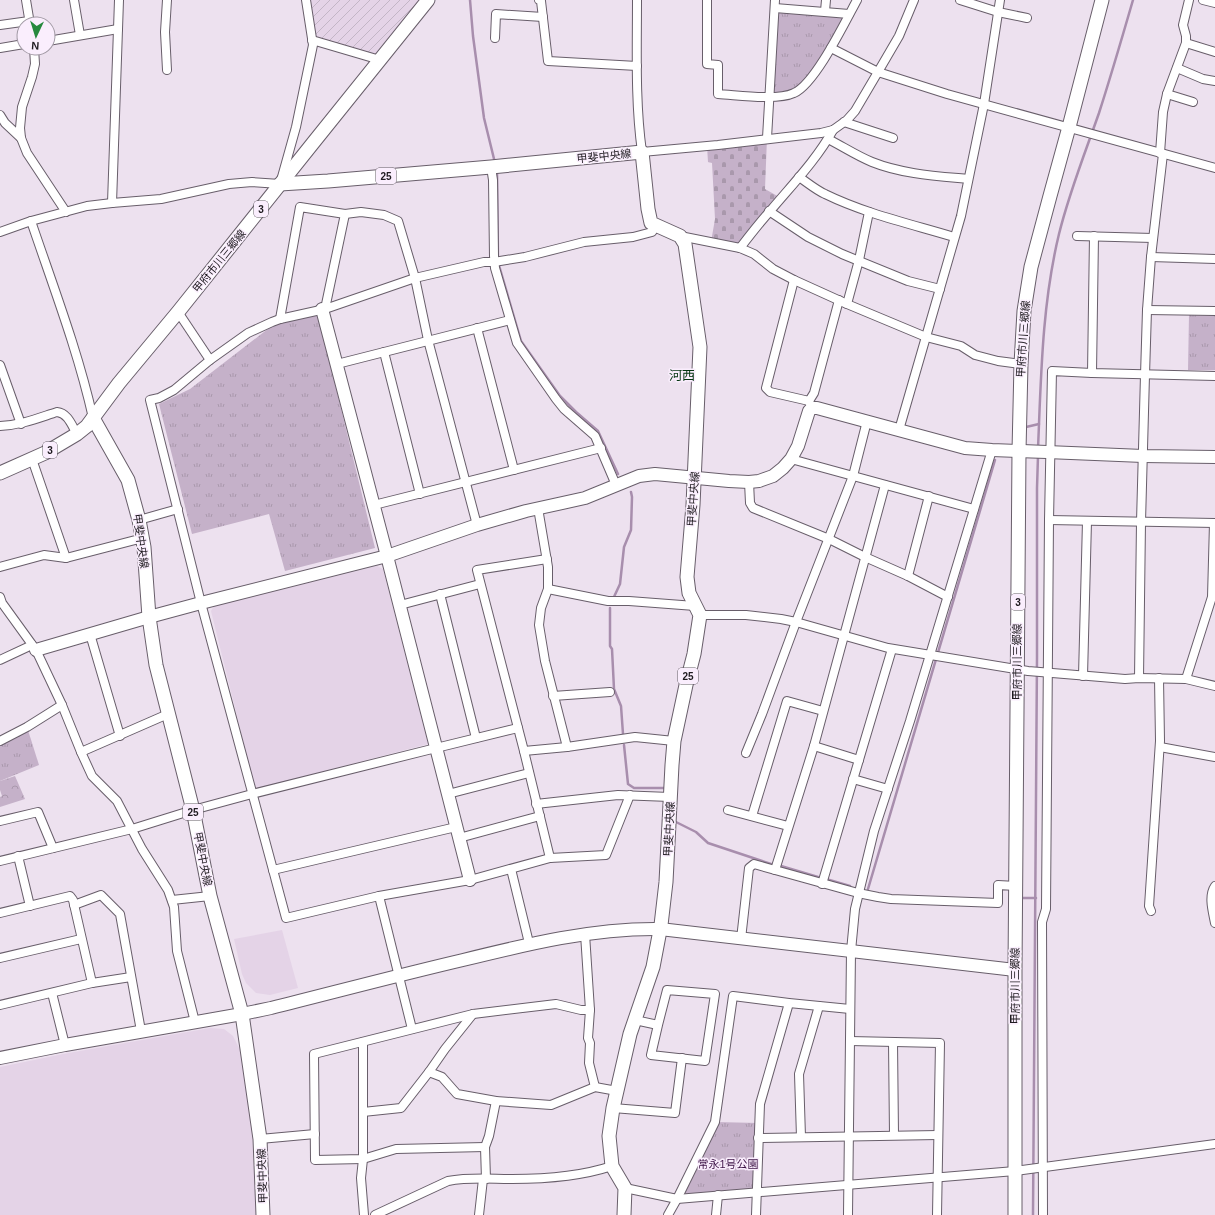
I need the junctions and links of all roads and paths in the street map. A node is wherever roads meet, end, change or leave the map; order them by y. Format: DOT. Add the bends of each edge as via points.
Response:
graph roads {
  1 [pos="26,0"];
  2 [pos="74,0"];
  3 [pos="119,0"];
  4 [pos="167,0"];
  5 [pos="306,0"];
  6 [pos="428,0"];
  7 [pos="538,0"];
  8 [pos="637,0"];
  9 [pos="707,0"];
  10 [pos="826,0"];
  11 [pos="857,0"];
  12 [pos="914,0"];
  13 [pos="960,0"];
  14 [pos="1000,0"];
  15 [pos="1102,0"];
  16 [pos="1189,0"];
  17 [pos="1203,0"];
  18 [pos="1215,3"];
  19 [pos="775,4"];
  20 [pos="825,11"];
  21 [pos="998,12"];
  22 [pos="849,14"];
  23 [pos="29,16"];
  24 [pos="543,17"];
  25 [pos="1027,18"];
  26 [pos="16,23"];
  27 [pos="0,25"];
  28 [pos="118,29"];
  29 [pos="80,35"];
  30 [pos="495,38"];
  31 [pos="56,40"];
  32 [pos="312,40"];
  33 [pos="1186,43"];
  34 [pos="16,45"];
  35 [pos="0,48"];
  36 [pos="831,48"];
  37 [pos="1215,52"];
  38 [pos="34,56"];
  39 [pos="380,60"];
  40 [pos="637,66"];
  41 [pos="1176,68"];
  42 [pos="167,70"];
  43 [pos="878,72"];
  44 [pos="1215,81"];
  45 [pos="1167,94"];
  46 [pos="769,97"];
  47 [pos="1193,102"];
  48 [pos="984,104"];
  49 [pos="0,115"];
  50 [pos="844,122"];
  51 [pos="1075,128"];
  52 [pos="833,130"];
  53 [pos="21,138"];
  54 [pos="767,138"];
  55 [pos="893,138"];
  56 [pos="828,139"];
  57 [pos="642,152"];
  58 [pos="1162,153"];
  59 [pos="494,167"];
  60 [pos="1215,168"];
  61 [pos="799,177"];
  62 [pos="968,180"];
  63 [pos="280,184"];
  64 [pos="112,203"];
  65 [pos="769,211"];
  66 [pos="66,212"];
  67 [pos="869,212"];
  68 [pos="345,214"];
  69 [pos="31,221"];
  70 [pos="656,226"];
  71 [pos="0,232"];
  72 [pos="680,236"];
  73 [pos="1077,236"];
  74 [pos="1094,236"];
  75 [pos="954,237"];
  76 [pos="1153,238"];
  77 [pos="740,248"];
  78 [pos="1151,257"];
  79 [pos="1215,259"];
  80 [pos="859,260"];
  81 [pos="497,262"];
  82 [pos="415,278"];
  83 [pos="794,280"];
  84 [pos="940,289"];
  85 [pos="839,300"];
  86 [pos="847,304"];
  87 [pos="323,309"];
  88 [pos="1147,310"];
  89 [pos="1215,311"];
  90 [pos="178,312"];
  91 [pos="280,319"];
  92 [pos="510,320"];
  93 [pos="477,328"];
  94 [pos="926,337"];
  95 [pos="428,340"];
  96 [pos="384,352"];
  97 [pos="210,360"];
  98 [pos="337,364"];
  99 [pos="1020,364"];
  100 [pos="0,365"];
  101 [pos="1092,373"];
  102 [pos="1144,375"];
  103 [pos="1215,376"];
  104 [pos="811,405"];
  105 [pos="93,418"];
  106 [pos="867,421"];
  107 [pos="21,424"];
  108 [pos="0,426"];
  109 [pos="900,430"];
  110 [pos="76,434"];
  111 [pos="600,448"];
  112 [pos="992,450"];
  113 [pos="1024,451"];
  114 [pos="1049,452"];
  115 [pos="1143,456"];
  116 [pos="1215,457"];
  117 [pos="32,459"];
  118 [pos="791,459"];
  119 [pos="514,470"];
  120 [pos="0,473"];
  121 [pos="853,476"];
  122 [pos="695,478"];
  123 [pos="467,482"];
  124 [pos="749,482"];
  125 [pos="616,485"];
  126 [pos="885,485"];
  127 [pos="420,494"];
  128 [pos="929,496"];
  129 [pos="374,505"];
  130 [pos="538,508"];
  131 [pos="178,509"];
  132 [pos="974,509"];
  133 [pos="140,520"];
  134 [pos="1049,520"];
  135 [pos="1088,521"];
  136 [pos="1141,522"];
  137 [pos="1215,523"];
  138 [pos="477,525"];
  139 [pos="143,538"];
  140 [pos="829,539"];
  141 [pos="388,556"];
  142 [pos="865,557"];
  143 [pos="66,558"];
  144 [pos="548,559"];
  145 [pos="0,567"];
  146 [pos="908,576"];
  147 [pos="480,584"];
  148 [pos="548,589"];
  149 [pos="440,594"];
  150 [pos="0,597"];
  151 [pos="948,597"];
  152 [pos="201,603"];
  153 [pos="400,605"];
  154 [pos="697,611"];
  155 [pos="149,617"];
  156 [pos="796,622"];
  157 [pos="90,634"];
  158 [pos="844,635"];
  159 [pos="34,648"];
  160 [pos="892,649"];
  161 [pos="934,656"];
  162 [pos="0,660"];
  163 [pos="1023,670"];
  164 [pos="1048,672"];
  165 [pos="1083,676"];
  166 [pos="1139,678"];
  167 [pos="1159,678"];
  168 [pos="1186,679"];
  169 [pos="1215,686"];
  170 [pos="610,692"];
  171 [pos="553,696"];
  172 [pos="62,705"];
  173 [pos="823,711"];
  174 [pos="168,714"];
  175 [pos="518,728"];
  176 [pos="120,736"];
  177 [pos="476,738"];
  178 [pos="0,741"];
  179 [pos="674,741"];
  180 [pos="814,746"];
  181 [pos="1160,747"];
  182 [pos="436,748"];
  183 [pos="567,748"];
  184 [pos="524,751"];
  185 [pos="81,752"];
  186 [pos="746,753"];
  187 [pos="1215,757"];
  188 [pos="859,760"];
  189 [pos="529,773"];
  190 [pos="853,779"];
  191 [pos="888,789"];
  192 [pos="252,794"];
  193 [pos="448,794"];
  194 [pos="630,795"];
  195 [pos="670,797"];
  196 [pos="536,804"];
  197 [pos="193,810"];
  198 [pos="728,810"];
  199 [pos="540,816"];
  200 [pos="752,816"];
  201 [pos="0,821"];
  202 [pos="788,826"];
  203 [pos="132,829"];
  204 [pos="458,832"];
  205 [pos="53,848"];
  206 [pos="18,856"];
  207 [pos="550,858"];
  208 [pos="0,861"];
  209 [pos="511,869"];
  210 [pos="273,870"];
  211 [pos="775,870"];
  212 [pos="470,880"];
  213 [pos="822,884"];
  214 [pos="1016,886"];
  215 [pos="1215,886"];
  216 [pos="858,893"];
  217 [pos="210,896"];
  218 [pos="379,896"];
  219 [pos="172,900"];
  220 [pos="74,905"];
  221 [pos="30,906"];
  222 [pos="1152,911"];
  223 [pos="0,913"];
  224 [pos="1215,923"];
  225 [pos="660,929"];
  226 [pos="585,934"];
  227 [pos="81,939"];
  228 [pos="741,939"];
  229 [pos="529,943"];
  230 [pos="851,951"];
  231 [pos="0,958"];
  232 [pos="1015,970"];
  233 [pos="399,975"];
  234 [pos="131,977"];
  235 [pos="92,983"];
  236 [pos="52,992"];
  237 [pos="789,1003"];
  238 [pos="0,1004"];
  239 [pos="819,1006"];
  240 [pos="850,1009"];
  241 [pos="590,1010"];
  242 [pos="242,1014"];
  243 [pos="473,1014"];
  244 [pos="635,1020"];
  245 [pos="194,1022"];
  246 [pos="658,1025"];
  247 [pos="412,1029"];
  248 [pos="141,1031"];
  249 [pos="850,1041"];
  250 [pos="363,1042"];
  251 [pos="893,1042"];
  252 [pos="65,1045"];
  253 [pos="0,1058"];
  254 [pos="682,1058"];
  255 [pos="429,1072"];
  256 [pos="595,1087"];
  257 [pos="617,1091"];
  258 [pos="496,1101"];
  259 [pos="613,1108"];
  260 [pos="364,1112"];
  261 [pos="315,1134"];
  262 [pos="894,1135"];
  263 [pos="938,1135"];
  264 [pos="849,1136"];
  265 [pos="800,1137"];
  266 [pos="758,1138"];
  267 [pos="260,1139"];
  268 [pos="1215,1144"];
  269 [pos="484,1147"];
  270 [pos="363,1159"];
  271 [pos="612,1166"];
  272 [pos="1041,1168"];
  273 [pos="1015,1171"];
  274 [pos="937,1178"];
  275 [pos="484,1179"];
  276 [pos="848,1185"];
  277 [pos="624,1188"];
  278 [pos="757,1192"];
  279 [pos="718,1195"];
  280 [pos="677,1199"];
  281 [pos="263,1215"];
  282 [pos="364,1215"];
  283 [pos="375,1215"];
  284 [pos="479,1215"];
  285 [pos="624,1215"];
  286 [pos="668,1215"];
  287 [pos="716,1215"];
  288 [pos="756,1215"];
  289 [pos="848,1215"];
  290 [pos="937,1215"];
  291 [pos="1015,1215"];
  292 [pos="1043,1215"];
  1 -- 23 [label="street"];
  2 -- 29 [label="street"];
  3 -- 28 [label="street"];
  4 -- 42 [label="street"];
  5 -- 32 [label="street"];
  6 -- 39 [label="main road, 甲府市川三郷線 / 3"];
  7 -- 24 [label="street" via="541,1"];
  8 -- 40 [label="street"];
  9 -- 46 [label="street" via="707,64 718,65 718,94"];
  10 -- 20 [label="street"];
  11 -- 22 [label="street"];
  12 -- 43 [label="street" via="899,36"];
  13 -- 21 [label="street"];
  14 -- 21 [label="street"];
  15 -- 51 [label="main road, 甲府市川三郷線 / 3"];
  16 -- 33 [label="street" via="1183,25"];
  17 -- 18 [label="street"];
  19 -- 20 [label="street"];
  19 -- 46 [label="street"];
  20 -- 22 [label="street"];
  21 -- 25 [label="street"];
  21 -- 48 [label="street"];
  22 -- 36 [label="street"];
  24 -- 30 [label="street" via="496,14"];
  24 -- 40 [label="street" via="548,61"];
  26 -- 27 [label="street"];
  28 -- 29 [label="street"];
  28 -- 64 [label="street"];
  29 -- 31 [label="street"];
  32 -- 39 [label="street"];
  32 -- 63 [label="street" via="296,127"];
  33 -- 37 [label="street"];
  33 -- 41 [label="street"];
  34 -- 35 [label="street"];
  36 -- 43 [label="street"];
  36 -- 46 [label="street" via="803,88 794,94"];
  38 -- 53 [label="street" via="32,77 22,107"];
  39 -- 63 [label="main road, 甲府市川三郷線 / 3"];
  40 -- 57 [label="street"];
  41 -- 44 [label="street"];
  41 -- 45 [label="street"];
  43 -- 48 [label="street"];
  43 -- 50 [label="street" via="854,111"];
  45 -- 47 [label="street"];
  45 -- 58 [label="street" via="1163,112"];
  46 -- 54 [label="street"];
  48 -- 51 [label="street"];
  48 -- 62 [label="street"];
  49 -- 53 [label="street" via="5,124"];
  50 -- 52 [label="street"];
  50 -- 55 [label="street"];
  51 -- 58 [label="street"];
  51 -- 99 [label="main road, 甲府市川三郷線 / 3" via="1050,196 1031,267"];
  52 -- 54 [label="street"];
  52 -- 56 [label="street"];
  53 -- 66 [label="street" via="27,153"];
  54 -- 57 [label="street"];
  56 -- 61 [label="street"];
  56 -- 62 [label="street" via="872,162 902,171"];
  57 -- 59 [label="main road, 甲斐中央線 / 25"];
  57 -- 70 [label="main road, 甲斐中央線" via="649,215"];
  58 -- 60 [label="street"];
  58 -- 76 [label="street"];
  59 -- 63 [label="main road, 甲斐中央線 / 25"];
  59 -- 81 [label="street"];
  61 -- 65 [label="street"];
  61 -- 67 [label="street" via="824,193"];
  62 -- 75 [label="street"];
  63 -- 64 [label="street" via="229,184 161,199"];
  63 -- 90 [label="main road, 甲府市川三郷線 / 3"];
  64 -- 66 [label="street"];
  65 -- 77 [label="street"];
  65 -- 80 [label="street" via="808,237"];
  66 -- 69 [label="street"];
  67 -- 75 [label="street"];
  67 -- 80 [label="street"];
  68 -- 82 [label="street" via="361,212 398,220"];
  68 -- 87 [label="street"];
  68 -- 91 [label="street" via="300,207"];
  69 -- 71 [label="street"];
  69 -- 105 [label="street" via="60,305"];
  70 -- 72 [label="main road"];
  70 -- 81 [label="street" via="652,232 633,237 584,242"];
  72 -- 77 [label="street"];
  72 -- 122 [label="main road, 甲斐中央線 / 25" via="685,244 700,347"];
  73 -- 74 [label="street"];
  74 -- 76 [label="street"];
  74 -- 101 [label="street"];
  75 -- 84 [label="street"];
  76 -- 78 [label="street"];
  77 -- 83 [label="street"];
  78 -- 79 [label="street"];
  78 -- 88 [label="street"];
  80 -- 84 [label="street" via="908,281"];
  80 -- 86 [label="street"];
  81 -- 82 [label="street" via="484,262"];
  81 -- 92 [label="street" via="496,274"];
  82 -- 87 [label="street"];
  82 -- 95 [label="street"];
  83 -- 85 [label="street"];
  83 -- 104 [label="street" via="766,388 770,392"];
  84 -- 94 [label="street"];
  85 -- 86 [label="street"];
  85 -- 104 [label="street"];
  86 -- 94 [label="street"];
  87 -- 91 [label="street"];
  87 -- 98 [label="street"];
  88 -- 89 [label="street"];
  88 -- 102 [label="street"];
  90 -- 97 [label="street"];
  90 -- 105 [label="main road, 甲府市川三郷線 / 3"];
  91 -- 97 [label="street" via="248,333"];
  92 -- 93 [label="street"];
  92 -- 111 [label="street" via="517,344 556,399 595,436"];
  93 -- 95 [label="street"];
  93 -- 119 [label="street"];
  94 -- 99 [label="street" via="961,346 975,355"];
  94 -- 109 [label="street"];
  95 -- 96 [label="street"];
  95 -- 123 [label="street"];
  96 -- 98 [label="street"];
  96 -- 127 [label="street"];
  97 -- 131 [label="street" via="174,390 150,400"];
  98 -- 129 [label="street"];
  99 -- 113 [label="main road, 甲府市川三郷線 / 3"];
  100 -- 107 [label="street"];
  101 -- 102 [label="street"];
  101 -- 114 [label="street" via="1052,370"];
  102 -- 103 [label="street"];
  102 -- 115 [label="street"];
  104 -- 106 [label="street"];
  104 -- 118 [label="street" via="798,446"];
  105 -- 110 [label="main road, 甲府市川三郷線 / 3"];
  105 -- 133 [label="main road, 甲斐中央線 / 25" via="128,480"];
  106 -- 109 [label="street"];
  106 -- 121 [label="street"];
  107 -- 108 [label="street"];
  107 -- 110 [label="street" via="62,412"];
  109 -- 112 [label="street" via="965,448"];
  110 -- 117 [label="main road, 甲府市川三郷線 / 3"];
  111 -- 119 [label="street"];
  111 -- 125 [label="street"];
  112 -- 113 [label="street"];
  112 -- 132 [label="street"];
  113 -- 114 [label="street"];
  113 -- 163 [label="main road, 甲府市川三郷線 / 3"];
  114 -- 115 [label="street"];
  114 -- 134 [label="street"];
  115 -- 116 [label="street"];
  115 -- 136 [label="street"];
  117 -- 120 [label="main road, 甲府市川三郷線 / 3"];
  117 -- 143 [label="street"];
  118 -- 121 [label="street"];
  118 -- 124 [label="street" via="773,476"];
  119 -- 123 [label="street"];
  121 -- 126 [label="street"];
  121 -- 140 [label="street"];
  122 -- 124 [label="street"];
  122 -- 125 [label="street" via="651,474"];
  122 -- 154 [label="main road, 甲斐中央線 / 25" via="687,577 689,593"];
  123 -- 127 [label="street"];
  123 -- 138 [label="street"];
  124 -- 140 [label="street" via="750,503 753,508"];
  125 -- 130 [label="street" via="585,498"];
  126 -- 128 [label="street"];
  126 -- 142 [label="street"];
  127 -- 129 [label="street"];
  128 -- 132 [label="street"];
  128 -- 146 [label="street"];
  129 -- 141 [label="street"];
  130 -- 138 [label="street"];
  130 -- 144 [label="street"];
  131 -- 133 [label="street"];
  131 -- 152 [label="street"];
  132 -- 151 [label="street"];
  133 -- 139 [label="main road, 甲斐中央線 / 25"];
  134 -- 135 [label="street"];
  134 -- 164 [label="street"];
  135 -- 136 [label="street"];
  135 -- 165 [label="street"];
  136 -- 137 [label="street"];
  136 -- 166 [label="street"];
  137 -- 168 [label="street" via="1212,597"];
  138 -- 141 [label="street"];
  139 -- 143 [label="street"];
  139 -- 155 [label="main road, 甲斐中央線 / 25"];
  140 -- 142 [label="street"];
  140 -- 156 [label="street"];
  141 -- 152 [label="street"];
  141 -- 153 [label="street"];
  142 -- 146 [label="street"];
  142 -- 158 [label="street"];
  143 -- 145 [label="street" via="44,555"];
  144 -- 147 [label="street" via="477,570"];
  144 -- 148 [label="street"];
  146 -- 151 [label="street"];
  147 -- 149 [label="street"];
  147 -- 175 [label="street"];
  148 -- 154 [label="street" via="608,601 629,601"];
  148 -- 171 [label="street" via="541,608 539,625 544,661"];
  149 -- 153 [label="street"];
  149 -- 177 [label="street"];
  150 -- 159 [label="street" via="2,604"];
  151 -- 161 [label="street"];
  152 -- 155 [label="street"];
  152 -- 192 [label="street"];
  153 -- 182 [label="street"];
  154 -- 156 [label="street"];
  154 -- 179 [label="main road, 甲斐中央線 / 25" via="694,654"];
  155 -- 157 [label="street"];
  155 -- 174 [label="main road, 甲斐中央線 / 25" via="156,665"];
  156 -- 158 [label="street"];
  156 -- 186 [label="street"];
  157 -- 159 [label="street"];
  157 -- 176 [label="street"];
  158 -- 160 [label="street"];
  158 -- 173 [label="street"];
  159 -- 162 [label="street"];
  159 -- 172 [label="street"];
  160 -- 161 [label="street"];
  160 -- 188 [label="street"];
  161 -- 163 [label="street"];
  161 -- 191 [label="street"];
  163 -- 164 [label="street"];
  163 -- 214 [label="main road, 甲府市川三郷線 / 3"];
  164 -- 165 [label="street"];
  164 -- 272 [label="street" via="1046,908 1042,922"];
  165 -- 166 [label="street"];
  166 -- 167 [label="street"];
  167 -- 168 [label="street"];
  167 -- 181 [label="street"];
  168 -- 169 [label="street"];
  170 -- 171 [label="street"];
  171 -- 183 [label="street"];
  172 -- 178 [label="street"];
  172 -- 185 [label="street"];
  173 -- 180 [label="street"];
  173 -- 200 [label="street" via="787,702"];
  174 -- 176 [label="street"];
  174 -- 197 [label="main road, 甲斐中央線 / 25"];
  175 -- 177 [label="street"];
  175 -- 184 [label="street"];
  176 -- 185 [label="street"];
  177 -- 182 [label="street"];
  179 -- 183 [label="street" via="635,738"];
  179 -- 195 [label="main road, 甲斐中央線 / 25"];
  180 -- 188 [label="street"];
  180 -- 202 [label="street"];
  181 -- 187 [label="street"];
  181 -- 222 [label="street" via="1150,906"];
  182 -- 192 [label="street"];
  182 -- 193 [label="street"];
  183 -- 184 [label="street"];
  184 -- 189 [label="street"];
  185 -- 203 [label="street" via="92,776 118,801"];
  188 -- 190 [label="street"];
  189 -- 193 [label="street"];
  189 -- 196 [label="street"];
  190 -- 191 [label="street"];
  190 -- 213 [label="street"];
  191 -- 216 [label="street"];
  192 -- 197 [label="street"];
  192 -- 210 [label="street"];
  193 -- 204 [label="street"];
  194 -- 195 [label="street"];
  194 -- 196 [label="street"];
  194 -- 207 [label="street" via="606,855"];
  195 -- 225 [label="main road, 甲斐中央線 / 25" via="666,882"];
  196 -- 199 [label="street"];
  197 -- 203 [label="street"];
  197 -- 217 [label="main road, 甲斐中央線 / 25"];
  198 -- 200 [label="street"];
  199 -- 204 [label="street"];
  199 -- 207 [label="street"];
  200 -- 202 [label="street"];
  201 -- 205 [label="street" via="38,812"];
  202 -- 211 [label="street"];
  203 -- 205 [label="street"];
  203 -- 219 [label="street"];
  204 -- 210 [label="street"];
  204 -- 212 [label="street"];
  205 -- 206 [label="street"];
  206 -- 208 [label="street"];
  206 -- 221 [label="street"];
  207 -- 209 [label="street"];
  209 -- 212 [label="street"];
  209 -- 229 [label="street"];
  210 -- 218 [label="street" via="286,918"];
  211 -- 213 [label="street"];
  211 -- 228 [label="street" via="754,864 749,868"];
  212 -- 218 [label="street"];
  213 -- 216 [label="street"];
  214 -- 216 [label="street" via="998,885 998,903 890,899"];
  214 -- 232 [label="main road, 甲府市川三郷線 / 3"];
  215 -- 224 [label="street" via="1212,890 1212,901"];
  216 -- 230 [label="street"];
  217 -- 219 [label="street"];
  217 -- 242 [label="main road, 甲斐中央線 / 25"];
  218 -- 233 [label="street"];
  219 -- 245 [label="street" via="177,951"];
  220 -- 221 [label="street" via="70,896"];
  220 -- 227 [label="street"];
  220 -- 234 [label="street" via="101,895 120,914"];
  221 -- 223 [label="street"];
  225 -- 226 [label="street"];
  225 -- 228 [label="street"];
  225 -- 244 [label="main road, 甲斐中央線 / 25" via="653,967"];
  226 -- 229 [label="street"];
  226 -- 241 [label="street"];
  227 -- 231 [label="street"];
  227 -- 235 [label="street"];
  228 -- 230 [label="street"];
  229 -- 233 [label="street"];
  230 -- 232 [label="street"];
  230 -- 240 [label="street"];
  232 -- 273 [label="main road, 甲府市川三郷線 / 3"];
  233 -- 242 [label="street"];
  233 -- 247 [label="street"];
  234 -- 235 [label="street"];
  234 -- 248 [label="street"];
  235 -- 236 [label="street"];
  236 -- 238 [label="street"];
  236 -- 252 [label="street"];
  237 -- 239 [label="street"];
  237 -- 266 [label="street" via="760,1104"];
  237 -- 280 [label="street" via="733,996 715,1122"];
  239 -- 240 [label="street"];
  239 -- 265 [label="street" via="799,1074"];
  240 -- 249 [label="street"];
  241 -- 243 [label="street" via="556,1004"];
  241 -- 256 [label="street" via="589,1063"];
  242 -- 245 [label="street"];
  242 -- 267 [label="main road, 甲斐中央線 / 25"];
  243 -- 247 [label="street"];
  243 -- 255 [label="street"];
  244 -- 246 [label="street"];
  244 -- 257 [label="main road, 甲斐中央線 / 25"];
  245 -- 248 [label="street"];
  246 -- 254 [label="street" via="651,1056"];
  246 -- 254 [label="street" via="667,990 715,994 705,1061"];
  247 -- 250 [label="street"];
  248 -- 252 [label="street"];
  249 -- 251 [label="street"];
  249 -- 264 [label="street"];
  250 -- 260 [label="street"];
  250 -- 261 [label="street" via="314,1054"];
  251 -- 262 [label="street"];
  251 -- 263 [label="street" via="940,1043"];
  252 -- 253 [label="street"];
  254 -- 259 [label="street" via="675,1113"];
  255 -- 258 [label="street" via="442,1077 457,1094"];
  255 -- 260 [label="street" via="401,1108"];
  256 -- 257 [label="street"];
  256 -- 258 [label="street" via="551,1105"];
  257 -- 259 [label="main road, 甲斐中央線 / 25"];
  258 -- 269 [label="street" via="489,1136"];
  259 -- 271 [label="main road, 甲斐中央線 / 25" via="609,1136"];
  260 -- 270 [label="street"];
  261 -- 267 [label="street"];
  261 -- 270 [label="street" via="315,1160"];
  262 -- 263 [label="street"];
  262 -- 264 [label="street"];
  263 -- 274 [label="street"];
  264 -- 265 [label="street"];
  264 -- 276 [label="street"];
  265 -- 266 [label="street"];
  266 -- 278 [label="street"];
  267 -- 281 [label="main road, 甲斐中央線 / 25"];
  268 -- 272 [label="street"];
  269 -- 270 [label="street" via="396,1149"];
  269 -- 275 [label="street"];
  270 -- 282 [label="street" via="361,1178"];
  271 -- 275 [label="street" via="596,1171 545,1178"];
  271 -- 277 [label="main road, 甲斐中央線 / 25"];
  272 -- 273 [label="street"];
  272 -- 292 [label="street"];
  273 -- 274 [label="street"];
  273 -- 291 [label="main road, 甲府市川三郷線 / 3"];
  274 -- 276 [label="street"];
  274 -- 290 [label="street"];
  275 -- 283 [label="street" via="448,1181"];
  275 -- 284 [label="street"];
  276 -- 278 [label="street"];
  276 -- 289 [label="street"];
  277 -- 280 [label="street"];
  277 -- 285 [label="main road, 甲斐中央線 / 25"];
  278 -- 279 [label="street"];
  278 -- 288 [label="street"];
  279 -- 280 [label="street"];
  279 -- 287 [label="street"];
  280 -- 286 [label="street"];
}
